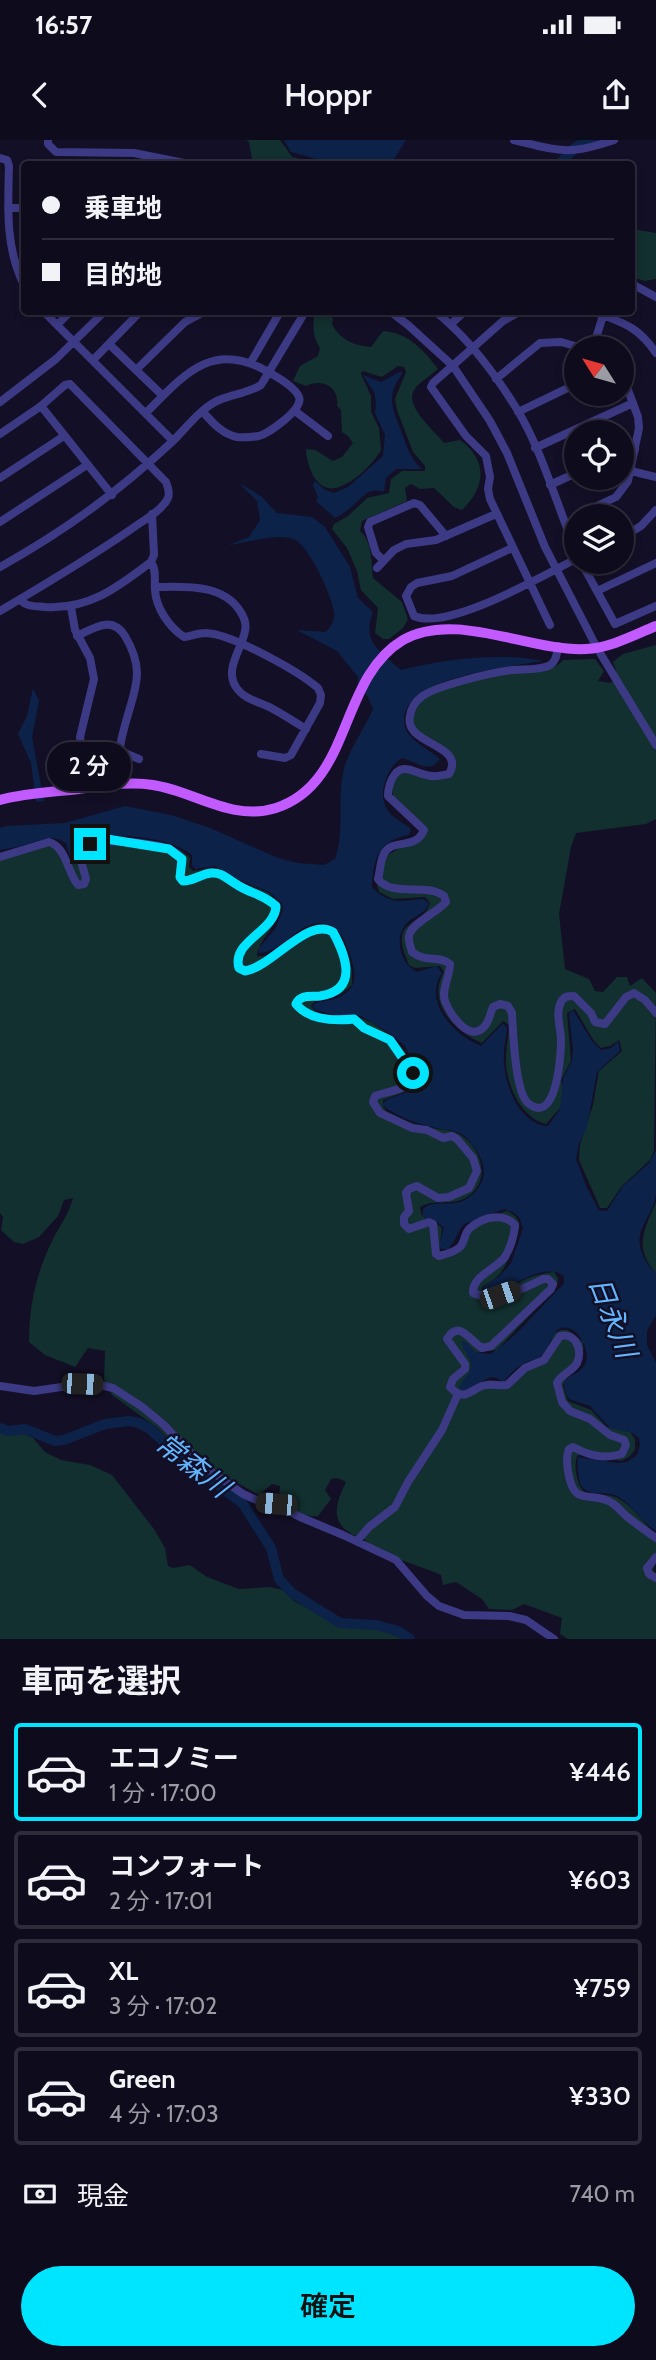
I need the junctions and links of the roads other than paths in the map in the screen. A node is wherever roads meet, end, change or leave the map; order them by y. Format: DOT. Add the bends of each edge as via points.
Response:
graph roads {
  1 [pos="48,140"];
  2 [pos="514,140"];
  3 [pos="614,140"];
  4 [pos="0,158"];
  5 [pos="174,161"];
  6 [pos="8,208"];
  7 [pos="21,208"];
  8 [pos="21,276"];
  9 [pos="635,286"];
  10 [pos="656,297"];
  11 [pos="47,315"];
  12 [pos="67,315"];
  13 [pos="101,315"];
  14 [pos="137,315"];
  15 [pos="198,315"];
  16 [pos="278,315"];
  17 [pos="302,315"];
  18 [pos="395,315"];
  19 [pos="440,315"];
  20 [pos="461,315"];
  21 [pos="514,315"];
  22 [pos="601,315"];
  23 [pos="606,315"];
  24 [pos="451,324"];
  25 [pos="57,325"];
  26 [pos="596,336"];
  27 [pos="74,342"];
  28 [pos="564,343"];
  29 [pos="109,344"];
  30 [pos="472,349"];
  31 [pos="656,353"];
  32 [pos="93,360"];
  33 [pos="251,362"];
  34 [pos="453,366"];
  35 [pos="136,370"];
  36 [pos="269,372"];
  37 [pos="496,379"];
  38 [pos="564,390"];
  39 [pos="163,396"];
  40 [pos="0,402"];
  41 [pos="634,403"];
  42 [pos="41,406"];
  43 [pos="627,406"];
  44 [pos="295,411"];
  45 [pos="202,412"];
  46 [pos="518,412"];
  47 [pos="146,413"];
  48 [pos="0,434"];
  49 [pos="64,436"];
  50 [pos="328,436"];
  51 [pos="173,441"];
  52 [pos="535,448"];
  53 [pos="635,449"];
  54 [pos="634,454"];
  55 [pos="148,464"];
  56 [pos="87,465"];
  57 [pos="634,472"];
  58 [pos="656,477"];
  59 [pos="0,478"];
  60 [pos="564,479"];
  61 [pos="550,485"];
  62 [pos="621,490"];
  63 [pos="112,495"];
  64 [pos="601,504"];
  65 [pos="656,510"];
  66 [pos="152,514"];
  67 [pos="496,514"];
  68 [pos="649,518"];
  69 [pos="0,522"];
  70 [pos="564,522"];
  71 [pos="656,525"];
  72 [pos="634,529"];
  73 [pos="446,537"];
  74 [pos="512,548"];
  75 [pos="383,560"];
  76 [pos="151,562"];
  77 [pos="656,563"];
  78 [pos="564,565"];
  79 [pos="0,567"];
  80 [pos="377,568"];
  81 [pos="556,569"];
  82 [pos="588,574"];
  83 [pos="530,582"];
  84 [pos="155,587"];
  85 [pos="597,591"];
  86 [pos="20,600"];
  87 [pos="656,606"];
  88 [pos="71,607"];
  89 [pos="0,611"];
  90 [pos="550,625"];
  91 [pos="656,626"];
  92 [pos="78,636"];
  93 [pos="241,644"];
  94 [pos="558,646"];
  95 [pos="597,648"];
  96 [pos="306,729"];
  97 [pos="656,745"];
  98 [pos="120,751"];
  99 [pos="261,754"];
  100 [pos="139,759"];
  101 [pos="0,800"];
  102 [pos="0,857"];
  103 [pos="656,1013"];
  104 [pos="0,1387"];
  105 [pos="458,1394"];
  106 [pos="656,1538"];
  107 [pos="357,1541"];
  108 [pos="656,1557"];
  109 [pos="656,1578"];
  110 [pos="554,1639"];
  1 -- 5 [label="street" via="56,152 134,153"];
  2 -- 3 [label="street" via="565,152"];
  4 -- 6 [label="street" via="9,166"];
  6 -- 7 [label="street"];
  6 -- 8 [label="street" via="8,234"];
  9 -- 10 [label="street"];
  11 -- 25 [label="street"];
  12 -- 25 [label="street"];
  13 -- 27 [label="street"];
  14 -- 29 [label="street"];
  15 -- 35 [label="street" via="185,322"];
  16 -- 33 [label="street"];
  17 -- 36 [label="street"];
  18 -- 34 [label="street"];
  19 -- 24 [label="street"];
  20 -- 24 [label="street"];
  21 -- 30 [label="street"];
  22 -- 26 [label="street"];
  23 -- 31 [label="street" via="632,326"];
  24 -- 30 [label="street"];
  25 -- 27 [label="street"];
  27 -- 32 [label="street"];
  27 -- 40 [label="street"];
  28 -- 37 [label="street" via="540,344"];
  29 -- 32 [label="street"];
  29 -- 35 [label="street"];
  30 -- 34 [label="street"];
  30 -- 37 [label="street"];
  32 -- 47 [label="street"];
  33 -- 36 [label="street"];
  33 -- 39 [label="street" via="211,361 194,369"];
  34 -- 67 [label="street" via="431,387 486,456 488,489"];
  34 -- 81 [label="street" via="507,453"];
  35 -- 39 [label="street"];
  36 -- 44 [label="street" via="299,395"];
  36 -- 45 [label="street" via="252,391 217,401"];
  37 -- 46 [label="street"];
  38 -- 46 [label="street"];
  39 -- 47 [label="street"];
  41 -- 53 [label="street" via="639,428"];
  42 -- 48 [label="street"];
  42 -- 49 [label="street"];
  42 -- 55 [label="street" via="70,384"];
  43 -- 52 [label="street"];
  44 -- 45 [label="street" via="272,430 249,437 225,432"];
  44 -- 50 [label="street"];
  45 -- 51 [label="street"];
  46 -- 52 [label="street"];
  47 -- 51 [label="street"];
  49 -- 56 [label="street"];
  49 -- 59 [label="street"];
  51 -- 55 [label="street"];
  52 -- 61 [label="street"];
  53 -- 54 [label="street"];
  55 -- 63 [label="street"];
  55 -- 66 [label="street" via="169,489 168,498"];
  56 -- 63 [label="street"];
  56 -- 69 [label="street"];
  57 -- 58 [label="street"];
  60 -- 61 [label="street"];
  61 -- 70 [label="street"];
  62 -- 64 [label="street"];
  63 -- 79 [label="street"];
  65 -- 68 [label="street"];
  66 -- 76 [label="street"];
  66 -- 86 [label="street"];
  67 -- 73 [label="street"];
  67 -- 74 [label="street"];
  68 -- 71 [label="street"];
  68 -- 72 [label="street"];
  73 -- 75 [label="street" via="406,544"];
  73 -- 75 [label="street" via="414,503 370,522 376,553"];
  74 -- 83 [label="street"];
  74 -- 83 [label="street" via="452,576 411,587 406,596 414,616 439,618 467,612"];
  75 -- 80 [label="street"];
  76 -- 84 [label="street"];
  76 -- 88 [label="street" via="99,597"];
  77 -- 85 [label="street"];
  78 -- 81 [label="street"];
  81 -- 83 [label="street"];
  81 -- 95 [label="street"];
  82 -- 85 [label="street"];
  83 -- 90 [label="street"];
  84 -- 93 [label="street" via="160,609 177,633 184,637 206,633"];
  84 -- 93 [label="street" via="205,589 227,598 237,606 246,625"];
  85 -- 87 [label="street" via="615,624"];
  86 -- 88 [label="street" via="26,606"];
  86 -- 89 [label="street"];
  88 -- 92 [label="street"];
  91 -- 95 [label="main road"];
  92 -- 98 [label="street" via="90,658 94,680 80,737 82,750 97,757"];
  92 -- 98 [label="street" via="108,623 115,625 136,656 137,680"];
  93 -- 96 [label="street" via="231,674 234,686"];
  93 -- 96 [label="street" via="318,688 320,704"];
  94 -- 95 [label="main road"];
  94 -- 101 [label="main road" via="461,630 413,635 374,666 321,776 307,791 277,808 241,811 173,789 132,783"];
  94 -- 103 [label="street" via="553,663 546,667 509,670 442,687 419,698 412,708 410,729 442,750 453,767 449,774 439,776 407,768 394,774 388,796 424,830 414,842 388,848 378,879 390,888 430,890 444,896 442,908 410,930 412,953 450,964 445,1001 465,1029 481,1030 493,1007 508,1006 519,1079 530,1105 546,1105 553,1094 561,1057 558,1009 565,997 574,996 601,1024 634,993"];
  95 -- 97 [label="street"];
  96 -- 99 [label="street" via="291,755"];
  98 -- 100 [label="street"];
  102 -- 105 [label="street" via="49,842 62,852 78,886 86,879 80,856 90,844 107,839 169,849 182,859 183,881 219,873 276,906 272,919 240,952 239,968 245,971 262,966 310,930 333,932 347,975 344,983 338,990 303,997 296,1004 331,1021 354,1019 390,1040 413,1078 402,1088 375,1096 376,1108 412,1128 443,1138 452,1136 474,1158 477,1171 469,1188 438,1198 417,1186 408,1189 404,1224 409,1229 433,1224 439,1256 458,1249 470,1228 502,1216 515,1225 511,1245 505,1257 473,1287 473,1293 500,1295 543,1279 553,1284 491,1346 482,1348 462,1331 449,1335 447,1339 465,1364 465,1370 450,1383"];
  104 -- 107 [label="street" via="34,1391 82,1384 113,1388 141,1406 202,1465 243,1494"];
  105 -- 106 [label="street" via="507,1385 525,1368 544,1360 560,1336 572,1337 579,1353 576,1365 556,1383 562,1402 626,1445 622,1454 609,1457 569,1449 573,1489 576,1495 615,1504"];
  105 -- 107 [label="street" via="442,1430 395,1507"];
  107 -- 110 [label="street" via="396,1560 439,1606 464,1615 526,1620"];
  108 -- 109 [label="street" via="647,1568"];
}
